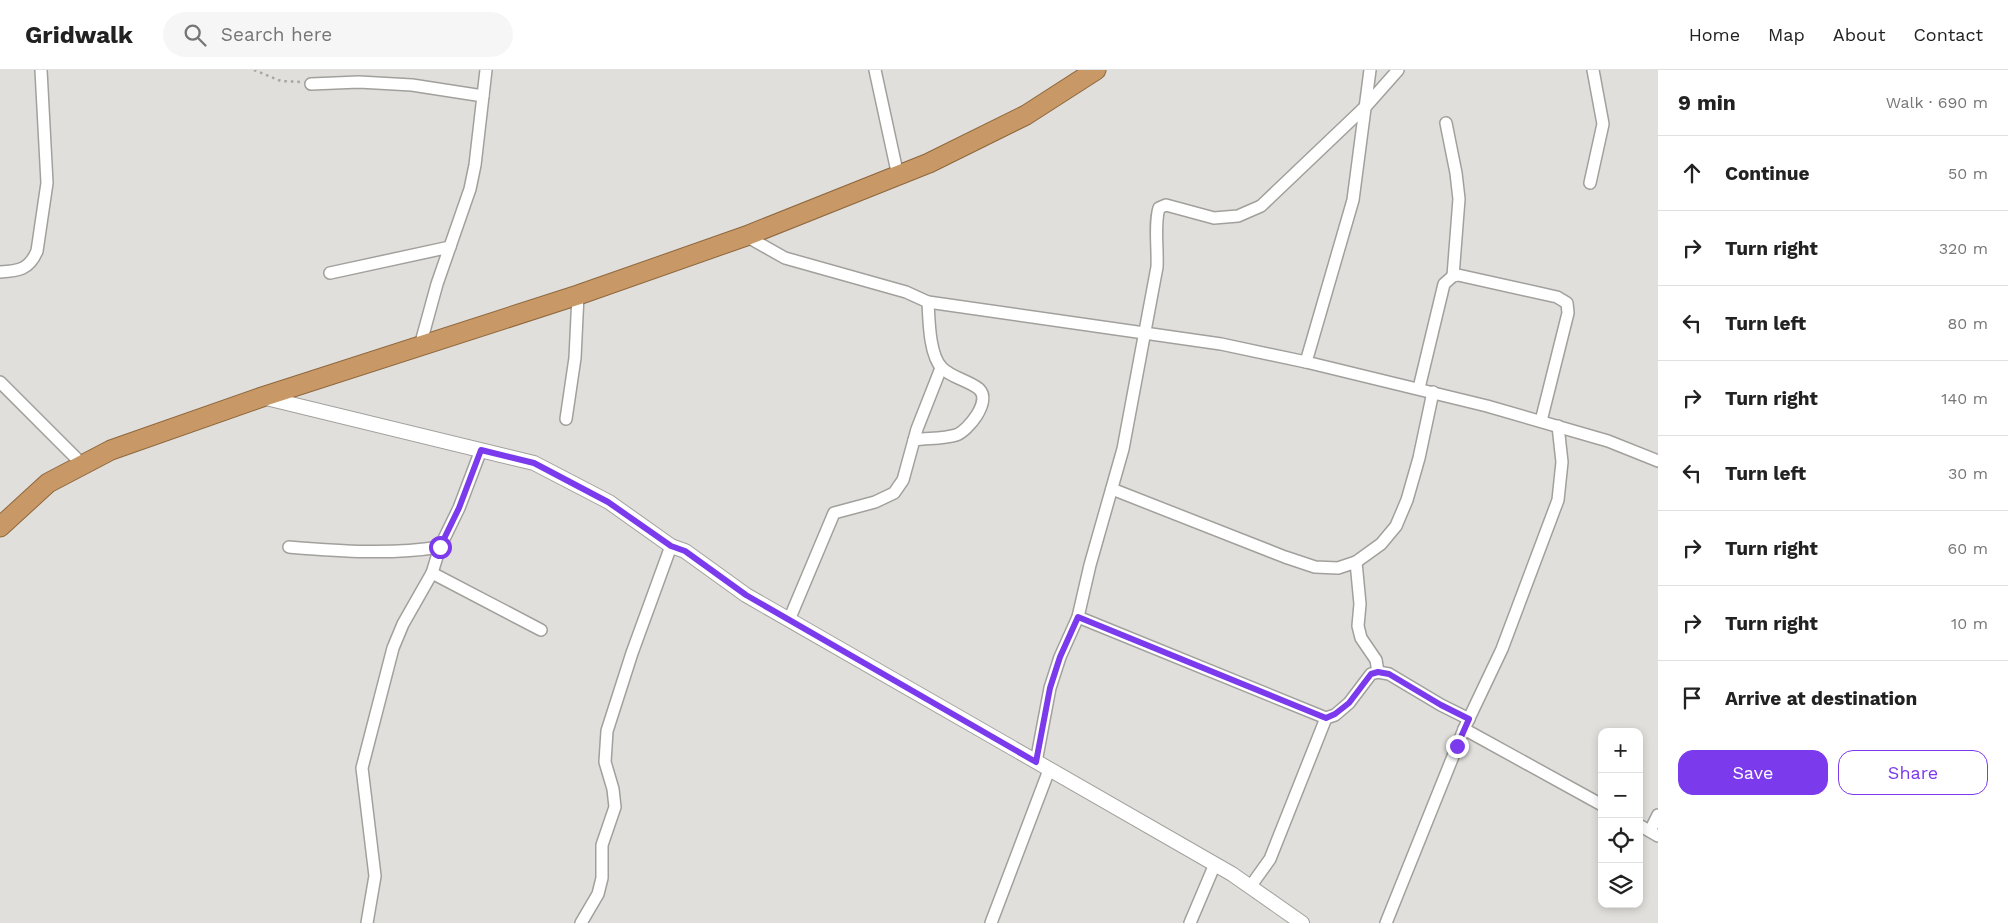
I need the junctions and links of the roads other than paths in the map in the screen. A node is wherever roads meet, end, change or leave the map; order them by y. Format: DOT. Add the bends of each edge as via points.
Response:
graph roads {
  1 [pos="41,70"];
  2 [pos="486,70"];
  3 [pos="875,70"];
  4 [pos="1096,70"];
  5 [pos="1370,70"];
  6 [pos="1398,70"];
  7 [pos="1593,70"];
  8 [pos="311,84"];
  9 [pos="483,96"];
  10 [pos="1367,105"];
  11 [pos="1446,123"];
  12 [pos="898,176"];
  13 [pos="1590,182"];
  14 [pos="746,236"];
  15 [pos="450,247"];
  16 [pos="0,272"];
  17 [pos="330,273"];
  18 [pos="1452,276"];
  19 [pos="578,294"];
  20 [pos="928,302"];
  21 [pos="1145,332"];
  22 [pos="420,346"];
  23 [pos="1306,362"];
  24 [pos="942,368"];
  25 [pos="0,382"];
  26 [pos="1418,388"];
  27 [pos="1433,392"];
  28 [pos="262,397"];
  29 [pos="566,419"];
  30 [pos="1541,421"];
  31 [pos="1558,426"];
  32 [pos="914,440"];
  33 [pos="481,450"];
  34 [pos="1658,461"];
  35 [pos="82,464"];
  36 [pos="1112,489"];
  37 [pos="0,527"];
  38 [pos="671,546"];
  39 [pos="289,547"];
  40 [pos="440,547"];
  41 [pos="1356,562"];
  42 [pos="432,573"];
  43 [pos="1078,617"];
  44 [pos="789,620"];
  45 [pos="541,630"];
  46 [pos="1378,672"];
  47 [pos="1326,718"];
  48 [pos="1467,724"];
  49 [pos="1036,762"];
  50 [pos="1049,770"];
  51 [pos="1598,803"];
  52 [pos="1658,815"];
  53 [pos="1643,827"];
  54 [pos="1654,834"];
  55 [pos="1215,864"];
  56 [pos="1250,887"];
  57 [pos="367,923"];
  58 [pos="581,923"];
  59 [pos="991,923"];
  60 [pos="1190,923"];
  61 [pos="1302,923"];
  62 [pos="1386,923"];
  1 -- 16 [label="street" via="47,183 37,252 33,262 22,269"];
  2 -- 9 [label="street"];
  3 -- 12 [label="street"];
  4 -- 12 [label="highway" via="1026,115 929,164"];
  5 -- 10 [label="street"];
  6 -- 10 [label="street"];
  7 -- 13 [label="street" via="1602,124"];
  8 -- 9 [label="street" via="412,85"];
  9 -- 15 [label="street" via="470,189"];
  10 -- 21 [label="street" via="1296,174 1250,212 1214,218 1166,205 1160,208 1156,222 1157,267"];
  10 -- 23 [label="street" via="1353,200"];
  11 -- 18 [label="street" via="1459,199"];
  12 -- 14 [label="highway"];
  14 -- 19 [label="highway"];
  14 -- 20 [label="street" via="785,258 906,292"];
  15 -- 17 [label="street"];
  15 -- 22 [label="street"];
  18 -- 26 [label="street" via="1444,284"];
  18 -- 30 [label="street" via="1558,298 1567,303 1568,313"];
  19 -- 22 [label="highway"];
  19 -- 29 [label="street" via="575,358"];
  20 -- 21 [label="street"];
  20 -- 24 [label="street" via="930,342"];
  21 -- 23 [label="street"];
  21 -- 36 [label="street" via="1123,449"];
  22 -- 28 [label="highway"];
  23 -- 26 [label="street"];
  24 -- 32 [label="street"];
  24 -- 32 [label="street" via="979,390 984,396 983,404 959,434"];
  25 -- 35 [label="street"];
  26 -- 27 [label="street"];
  27 -- 30 [label="street"];
  27 -- 41 [label="street" via="1419,458 1396,526 1381,544"];
  28 -- 33 [label="street"];
  28 -- 35 [label="highway" via="111,450"];
  30 -- 31 [label="street"];
  31 -- 34 [label="street" via="1608,440"];
  31 -- 48 [label="street" via="1562,462 1558,500 1502,649"];
  32 -- 44 [label="street" via="903,480 894,493 875,502 834,513"];
  33 -- 38 [label="street" via="534,463 608,502"];
  33 -- 40 [label="street"];
  35 -- 37 [label="highway" via="48,483"];
  36 -- 41 [label="street" via="1315,567 1338,568"];
  36 -- 43 [label="street"];
  38 -- 44 [label="street" via="685,551 746,595"];
  38 -- 58 [label="street" via="607,731 605,762 615,807 602,845 602,878 598,894"];
  39 -- 40 [label="street" via="408,552"];
  40 -- 42 [label="street"];
  41 -- 46 [label="street" via="1360,604 1358,626 1361,638 1376,660"];
  42 -- 45 [label="street"];
  42 -- 57 [label="street" via="402,624 393,648 362,768 375,876"];
  43 -- 47 [label="street"];
  43 -- 49 [label="street" via="1050,688"];
  44 -- 49 [label="street"];
  46 -- 47 [label="street" via="1371,674 1349,703"];
  46 -- 48 [label="street" via="1389,674"];
  47 -- 56 [label="street" via="1270,859"];
  48 -- 51 [label="street"];
  48 -- 62 [label="street"];
  49 -- 50 [label="street"];
  50 -- 55 [label="street"];
  50 -- 59 [label="street"];
  52 -- 54 [label="street"];
  53 -- 54 [label="street"];
  55 -- 56 [label="street"];
  55 -- 60 [label="street"];
  56 -- 61 [label="street"];
}
